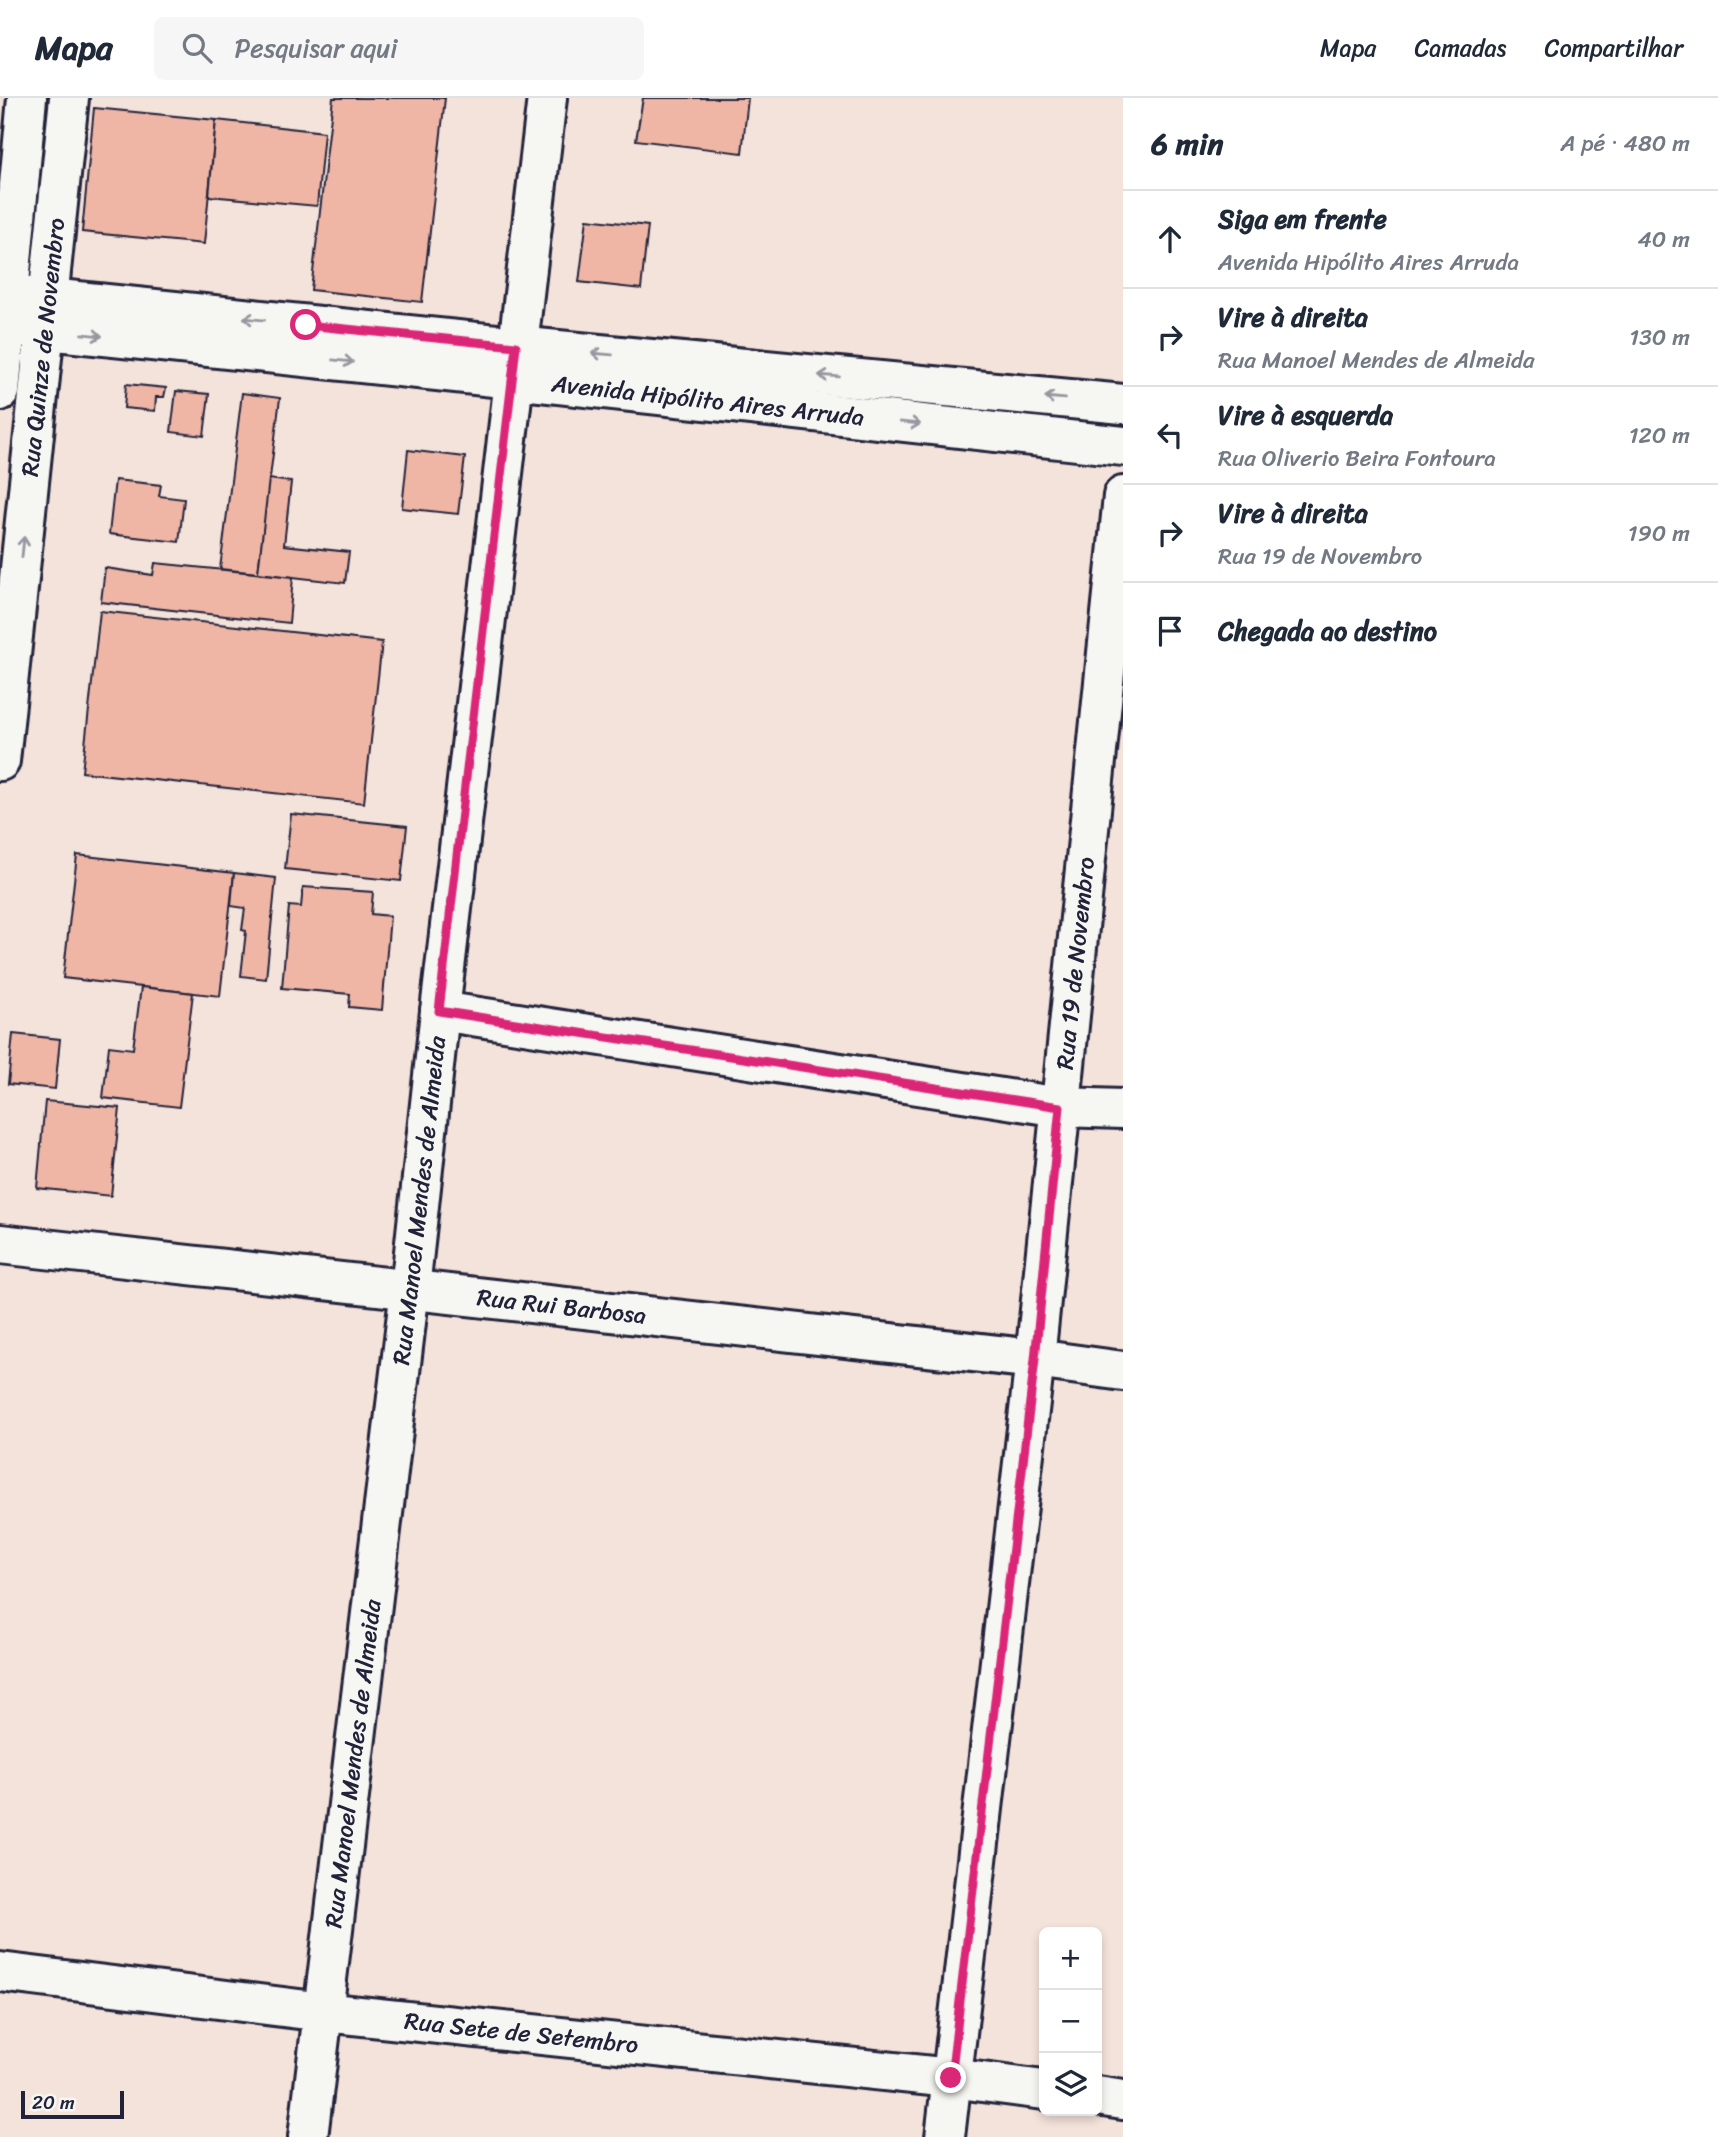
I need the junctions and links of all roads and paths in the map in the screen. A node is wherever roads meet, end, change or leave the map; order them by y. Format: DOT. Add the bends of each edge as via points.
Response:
graph roads {
  1 [pos="27,98"];
  2 [pos="69,98"];
  3 [pos="547,98"];
  4 [pos="23,145"];
  5 [pos="64,152"];
  6 [pos="4,310"];
  7 [pos="47,314"];
  8 [pos="514,362"];
  9 [pos="779,390"];
  10 [pos="0,391"];
  11 [pos="1123,404"];
  12 [pos="1123,446"];
  13 [pos="1123,496"];
  14 [pos="13,506"];
  15 [pos="0,761"];
  16 [pos="439,1011"];
  17 [pos="1060,1107"];
  18 [pos="1123,1109"];
  19 [pos="0,1244"];
  20 [pos="410,1289"];
  21 [pos="1035,1359"];
  22 [pos="1123,1371"];
  23 [pos="0,1972"];
  24 [pos="323,2012"];
  25 [pos="951,2078"];
  26 [pos="1039,2089"];
  27 [pos="1102,2097"];
  28 [pos="1123,2100"];
  29 [pos="308,2137"];
  30 [pos="945,2137"];
  1 -- 4 [label="street, Rua Quinze de Novembro"];
  2 -- 5 [label="street, Rua Quinze de Novembro"];
  3 -- 8 [label="street, Rua Manoel Mendes de Almeida"];
  4 -- 5 [label="street"];
  4 -- 6 [label="street, Rua Quinze de Novembro"];
  5 -- 7 [label="street, Rua Quinze de Novembro"];
  6 -- 7 [label="street, Avenida Hipólito Aires Arruda"];
  6 -- 10 [label="street, Rua Quinze de Novembro"];
  7 -- 8 [label="street, Avenida Hipólito Aires Arruda"];
  7 -- 14 [label="street, Rua Quinze de Novembro"];
  8 -- 9 [label="street, Avenida Hipólito Aires Arruda"];
  8 -- 16 [label="street, Rua Manoel Mendes de Almeida"];
  11 -- 9 [label="street, Avenida Hipólito Aires Arruda, one-way"];
  9 -- 12 [label="street, Avenida Hipólito Aires Arruda, one-way"];
  13 -- 17 [label="street, Rua 19 de Novembro"];
  15 -- 14 [label="street, Rua Quinze de Novembro, one-way"];
  16 -- 17 [label="street"];
  16 -- 20 [label="street, Rua Manoel Mendes de Almeida"];
  17 -- 18 [label="street"];
  17 -- 21 [label="street, Rua 19 de Novembro"];
  19 -- 20 [label="street, Rua Rui Barbosa"];
  20 -- 21 [label="street, Rua Rui Barbosa"];
  20 -- 24 [label="street, Rua Manoel Mendes de Almeida"];
  21 -- 22 [label="street, Rua Rui Barbosa"];
  21 -- 25 [label="street, Rua 19 de Novembro"];
  23 -- 24 [label="street, Rua Sete de Setembro"];
  24 -- 25 [label="street, Rua Sete de Setembro"];
  24 -- 29 [label="street, Rua Manoel Mendes de Almeida"];
  25 -- 26 [label="street, Rua Sete de Setembro"];
  25 -- 30 [label="street, Rua 19 de Novembro"];
  27 -- 28 [label="street"];
}
